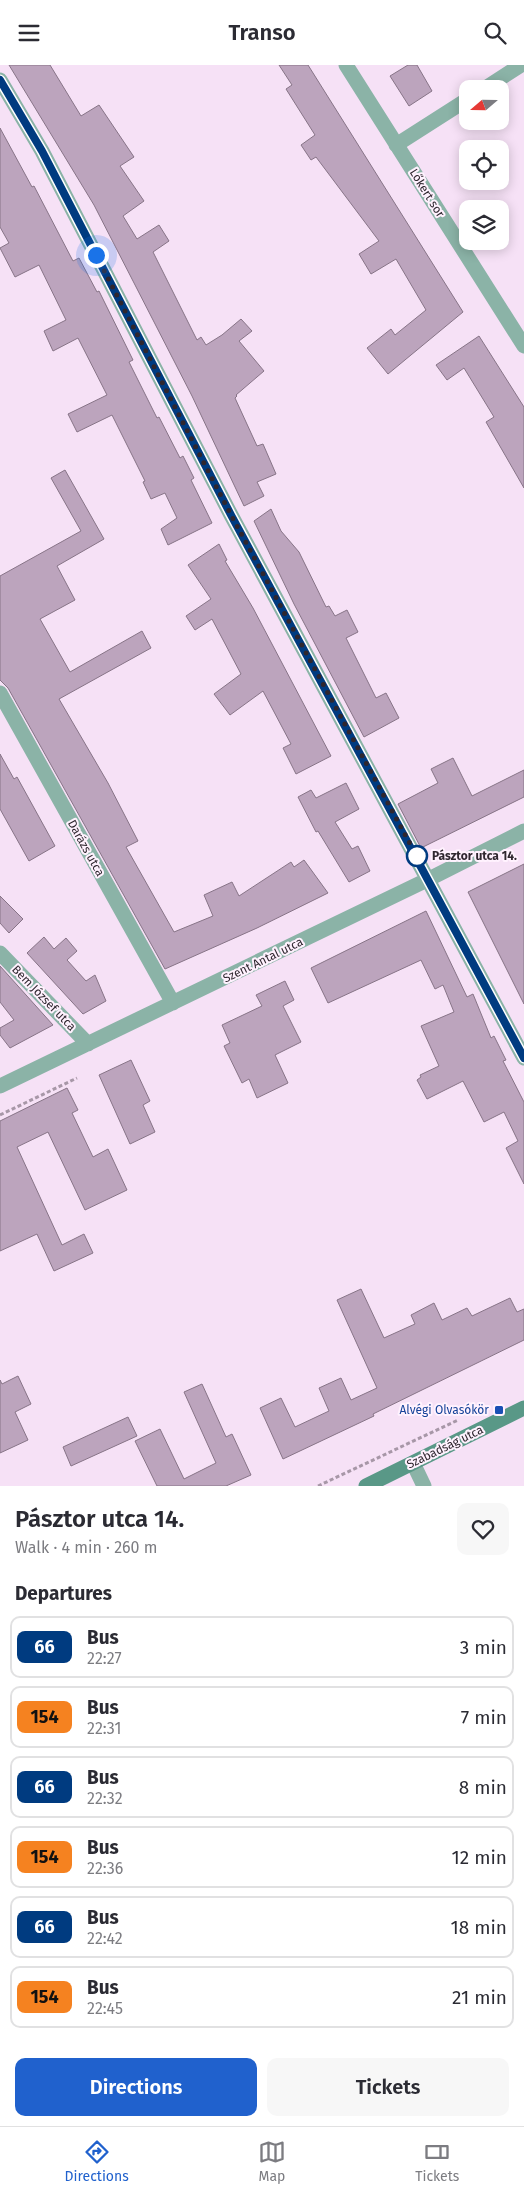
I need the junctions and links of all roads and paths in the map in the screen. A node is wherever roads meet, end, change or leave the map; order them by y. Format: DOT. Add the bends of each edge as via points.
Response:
graph roads {
  1 [pos="346,65"];
  2 [pos="521,65"];
  3 [pos="0,80"];
  4 [pos="498,80"];
  5 [pos="459,105"];
  6 [pos="396,145"];
  7 [pos="524,347"];
  8 [pos="0,693"];
  9 [pos="524,831"];
  10 [pos="429,879"];
  11 [pos="0,953"];
  12 [pos="173,1003"];
  13 [pos="88,1044"];
  14 [pos="524,1058"];
  15 [pos="78,1079"];
  16 [pos="0,1086"];
  17 [pos="0,1115"];
  18 [pos="524,1408"];
  19 [pos="461,1419"];
  20 [pos="413,1463"];
  21 [pos="318,1486"];
  22 [pos="366,1486"];
  23 [pos="424,1486"];
  1 -- 6 [label="street, Lőkert sor"];
  2 -- 4 [label="street"];
  3 -- 10 [label="street" via="42,151 231,515"];
  5 -- 6 [label="street"];
  6 -- 7 [label="street, Lőkert sor"];
  8 -- 12 [label="street, Darázs utca"];
  9 -- 10 [label="street, Szent Antal utca"];
  10 -- 12 [label="street, Szent Antal utca"];
  10 -- 14 [label="street"];
  11 -- 13 [label="street, Bem József utca"];
  12 -- 13 [label="street, Szent Antal utca"];
  13 -- 16 [label="street, Szent Antal utca"];
  15 -- 17 [label="path"];
  18 -- 20 [label="main road, Szabadság utca"];
  19 -- 21 [label="path"];
  20 -- 22 [label="main road, Szabadság utca"];
  20 -- 23 [label="street"];
}
